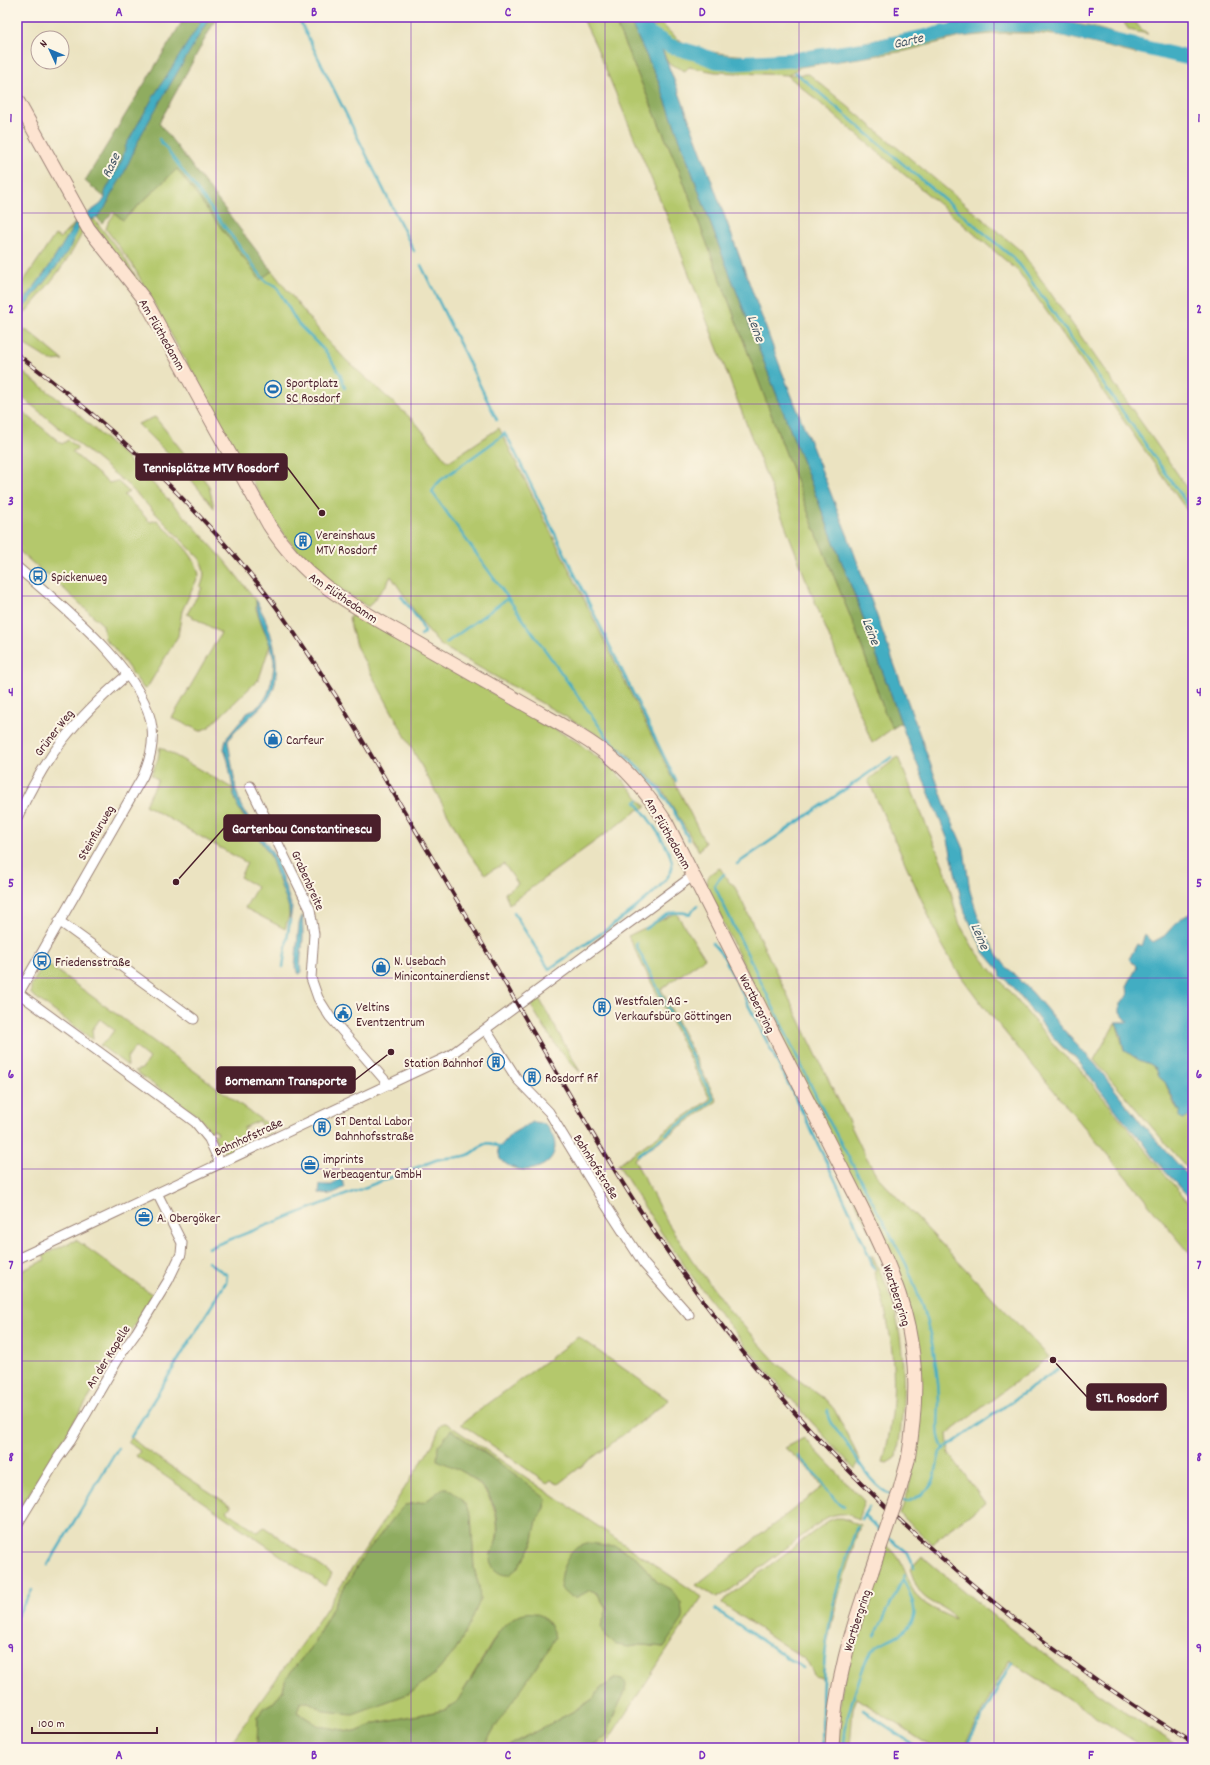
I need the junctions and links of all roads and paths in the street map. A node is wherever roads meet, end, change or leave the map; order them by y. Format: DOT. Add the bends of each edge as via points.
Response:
graph roads {
  1 [pos="17,100"];
  2 [pos="17,567"];
  3 [pos="127,675"];
  4 [pos="250,786"];
  5 [pos="17,818"];
  6 [pos="694,876"];
  7 [pos="60,921"];
  8 [pos="18,994"];
  9 [pos="194,1019"];
  10 [pos="486,1030"];
  11 [pos="389,1085"];
  12 [pos="220,1163"];
  13 [pos="158,1193"];
  14 [pos="17,1258"];
  15 [pos="689,1315"];
  16 [pos="17,1525"];
  17 [pos="832,1748"];
  1 -- 6 [label="main road, Am Flüthedamm" via="88,228 145,300 269,524 291,555 319,582 362,611 590,742 613,759 633,778 655,806"];
  2 -- 3 [label="street" via="90,632"];
  3 -- 5 [label="street, Grüner Weg" via="87,711 61,741 41,770"];
  3 -- 7 [label="street, Steinflurweg" via="150,717 153,738 151,755 143,776"];
  4 -- 11 [label="street, Grabenbreite" via="310,909 314,934 311,978 318,998 330,1017"];
  6 -- 10 [label="street, Bahnhofstraße"];
  6 -- 17 [label="main road, Wartbergring, bridge" via="886,1258 909,1328 914,1363 914,1416 908,1460 843,1660 835,1706"];
  7 -- 8 [label="street, Steinflurweg"];
  7 -- 9 [label="street"];
  8 -- 12 [label="street" via="195,1122 209,1138"];
  10 -- 11 [label="street, Bahnhofstraße" via="443,1059"];
  10 -- 15 [label="street, Bahnhofstraße" via="517,1079 549,1112 644,1264"];
  11 -- 12 [label="street, Bahnhofstraße"];
  12 -- 13 [label="street, Bahnhofstraße"];
  13 -- 14 [label="street, Bahnhofstraße"];
  13 -- 16 [label="street, An der Kapelle" via="182,1243 181,1254 168,1281"];
}
